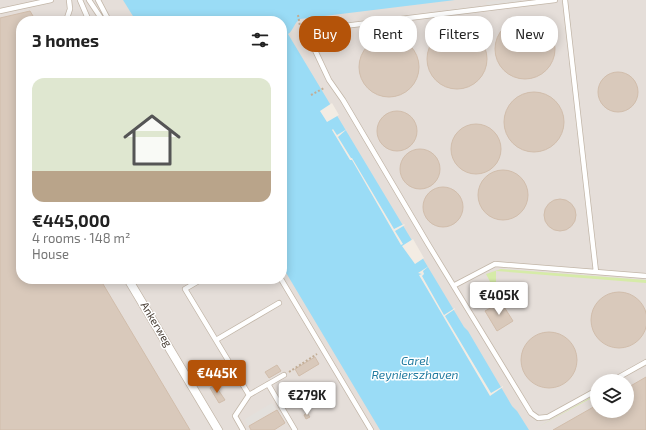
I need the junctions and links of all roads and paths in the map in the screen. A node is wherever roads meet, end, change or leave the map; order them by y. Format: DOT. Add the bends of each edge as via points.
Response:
graph roads {
  1 [pos="51,0"];
  2 [pos="69,0"];
  3 [pos="80,0"];
  4 [pos="89,0"];
  5 [pos="98,0"];
  6 [pos="555,0"];
  7 [pos="565,0"];
  8 [pos="0,11"];
  9 [pos="298,15"];
  10 [pos="68,16"];
  11 [pos="87,16"];
  12 [pos="100,16"];
  13 [pos="106,16"];
  14 [pos="299,20"];
  15 [pos="324,88"];
  16 [pos="311,95"];
  17 [pos="596,272"];
  18 [pos="646,276"];
  19 [pos="129,284"];
  20 [pos="133,284"];
  21 [pos="194,284"];
  22 [pos="283,284"];
  23 [pos="454,285"];
  24 [pos="279,303"];
  25 [pos="216,340"];
  26 [pos="324,351"];
  27 [pos="646,362"];
  28 [pos="284,374"];
  29 [pos="625,374"];
  30 [pos="268,384"];
  31 [pos="590,394"];
  32 [pos="249,395"];
  33 [pos="216,430"];
  34 [pos="220,430"];
  35 [pos="244,430"];
  36 [pos="295,430"];
  37 [pos="371,430"];
  1 -- 8 [label="lane"];
  2 -- 10 [label="lane"];
  3 -- 11 [label="lane"];
  4 -- 12 [label="lane"];
  5 -- 13 [label="lane"];
  6 -- 23 [label="lane" via="328,28 320,32 314,41 314,51 329,80"];
  7 -- 17 [label="lane"];
  9 -- 14 [label="path"];
  15 -- 16 [label="path"];
  17 -- 18 [label="lane"];
  17 -- 23 [label="lane" via="495,264"];
  19 -- 33 [label="lane, Ankerweg"];
  20 -- 34 [label="lane, Ankerweg"];
  21 -- 25 [label="lane" via="185,289"];
  22 -- 26 [label="lane"];
  23 -- 31 [label="lane" via="534,416 548,417"];
  24 -- 25 [label="lane"];
  25 -- 32 [label="lane"];
  26 -- 28 [label="path"];
  26 -- 37 [label="lane"];
  27 -- 29 [label="lane"];
  28 -- 30 [label="lane"];
  30 -- 32 [label="lane"];
  30 -- 36 [label="lane"];
  32 -- 35 [label="lane" via="235,416"];
}
